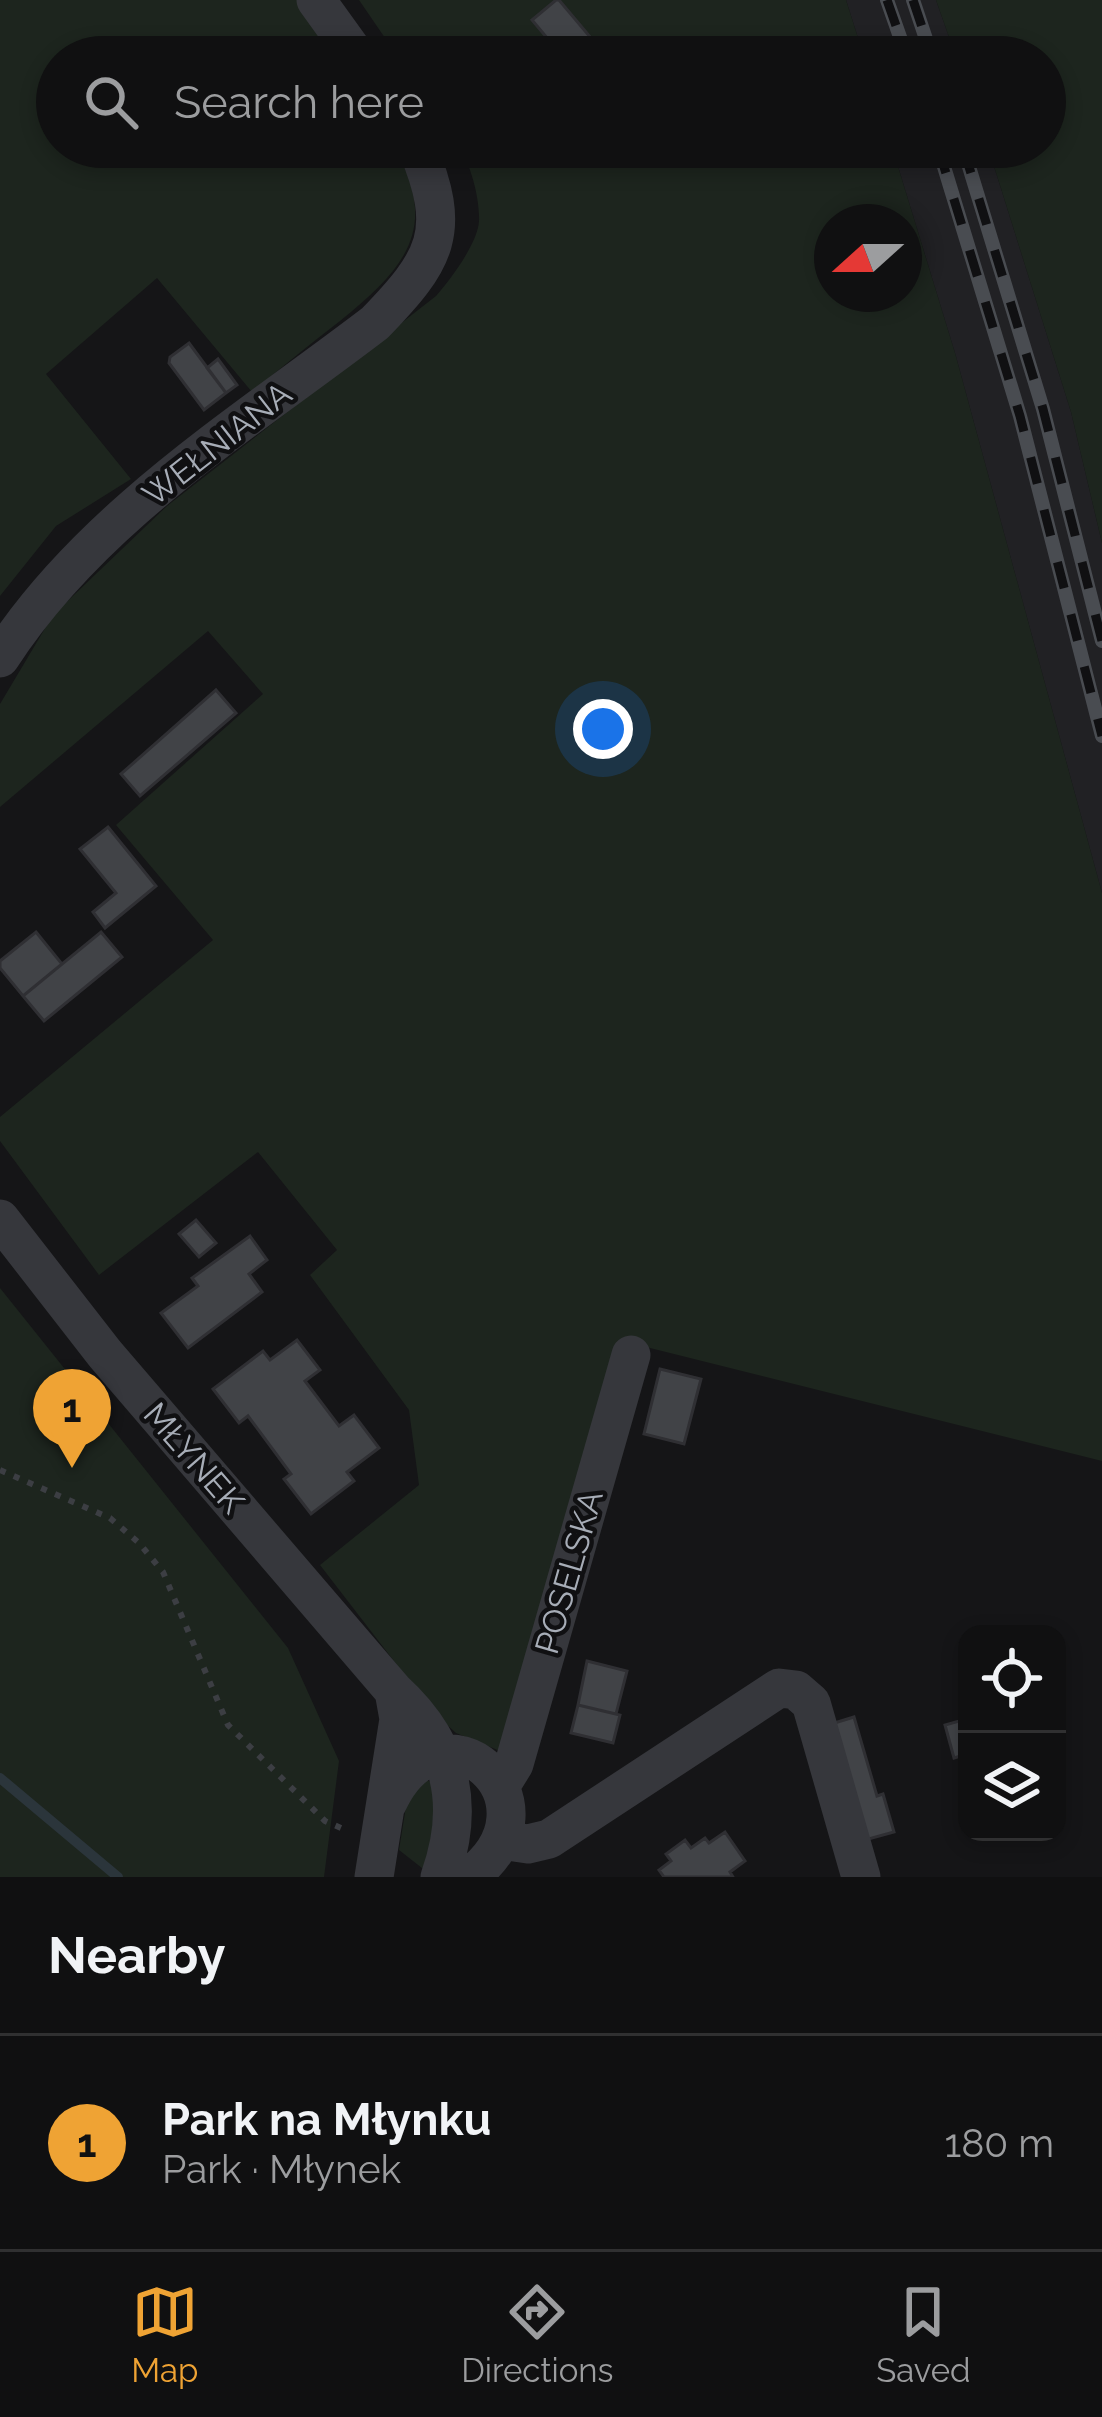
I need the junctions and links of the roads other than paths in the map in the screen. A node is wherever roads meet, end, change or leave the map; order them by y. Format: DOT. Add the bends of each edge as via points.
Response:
graph roads {
  1 [pos="316,0"];
  2 [pos="342,36"];
  3 [pos="426,168"];
  4 [pos="0,658"];
  5 [pos="0,1219"];
  6 [pos="631,1355"];
  7 [pos="394,1691"];
  8 [pos="442,1752"];
  9 [pos="501,1785"];
  10 [pos="384,1821"];
  11 [pos="502,1840"];
  12 [pos="374,1877"];
  13 [pos="404,1877"];
  14 [pos="440,1877"];
  15 [pos="470,1877"];
  16 [pos="861,1877"];
  1 -- 2 [label="street"];
  3 -- 4 [label="street, WEŁNIANA" via="437,235 416,280 375,323 88,546"];
  5 -- 7 [label="street, MŁYNEK"];
  6 -- 9 [label="street, POSELSKA" via="514,1764"];
  7 -- 8 [label="street, MŁYNEK" via="421,1715"];
  7 -- 10 [label="street" via="399,1719"];
  8 -- 9 [label="street" via="483,1763"];
  8 -- 10 [label="street" via="396,1783"];
  8 -- 14 [label="street" via="454,1814"];
  9 -- 11 [label="street"];
  10 -- 12 [label="street"];
  10 -- 13 [label="street" via="390,1862"];
  11 -- 15 [label="street"];
  11 -- 16 [label="street" via="549,1839 779,1688 811,1703"];
}
